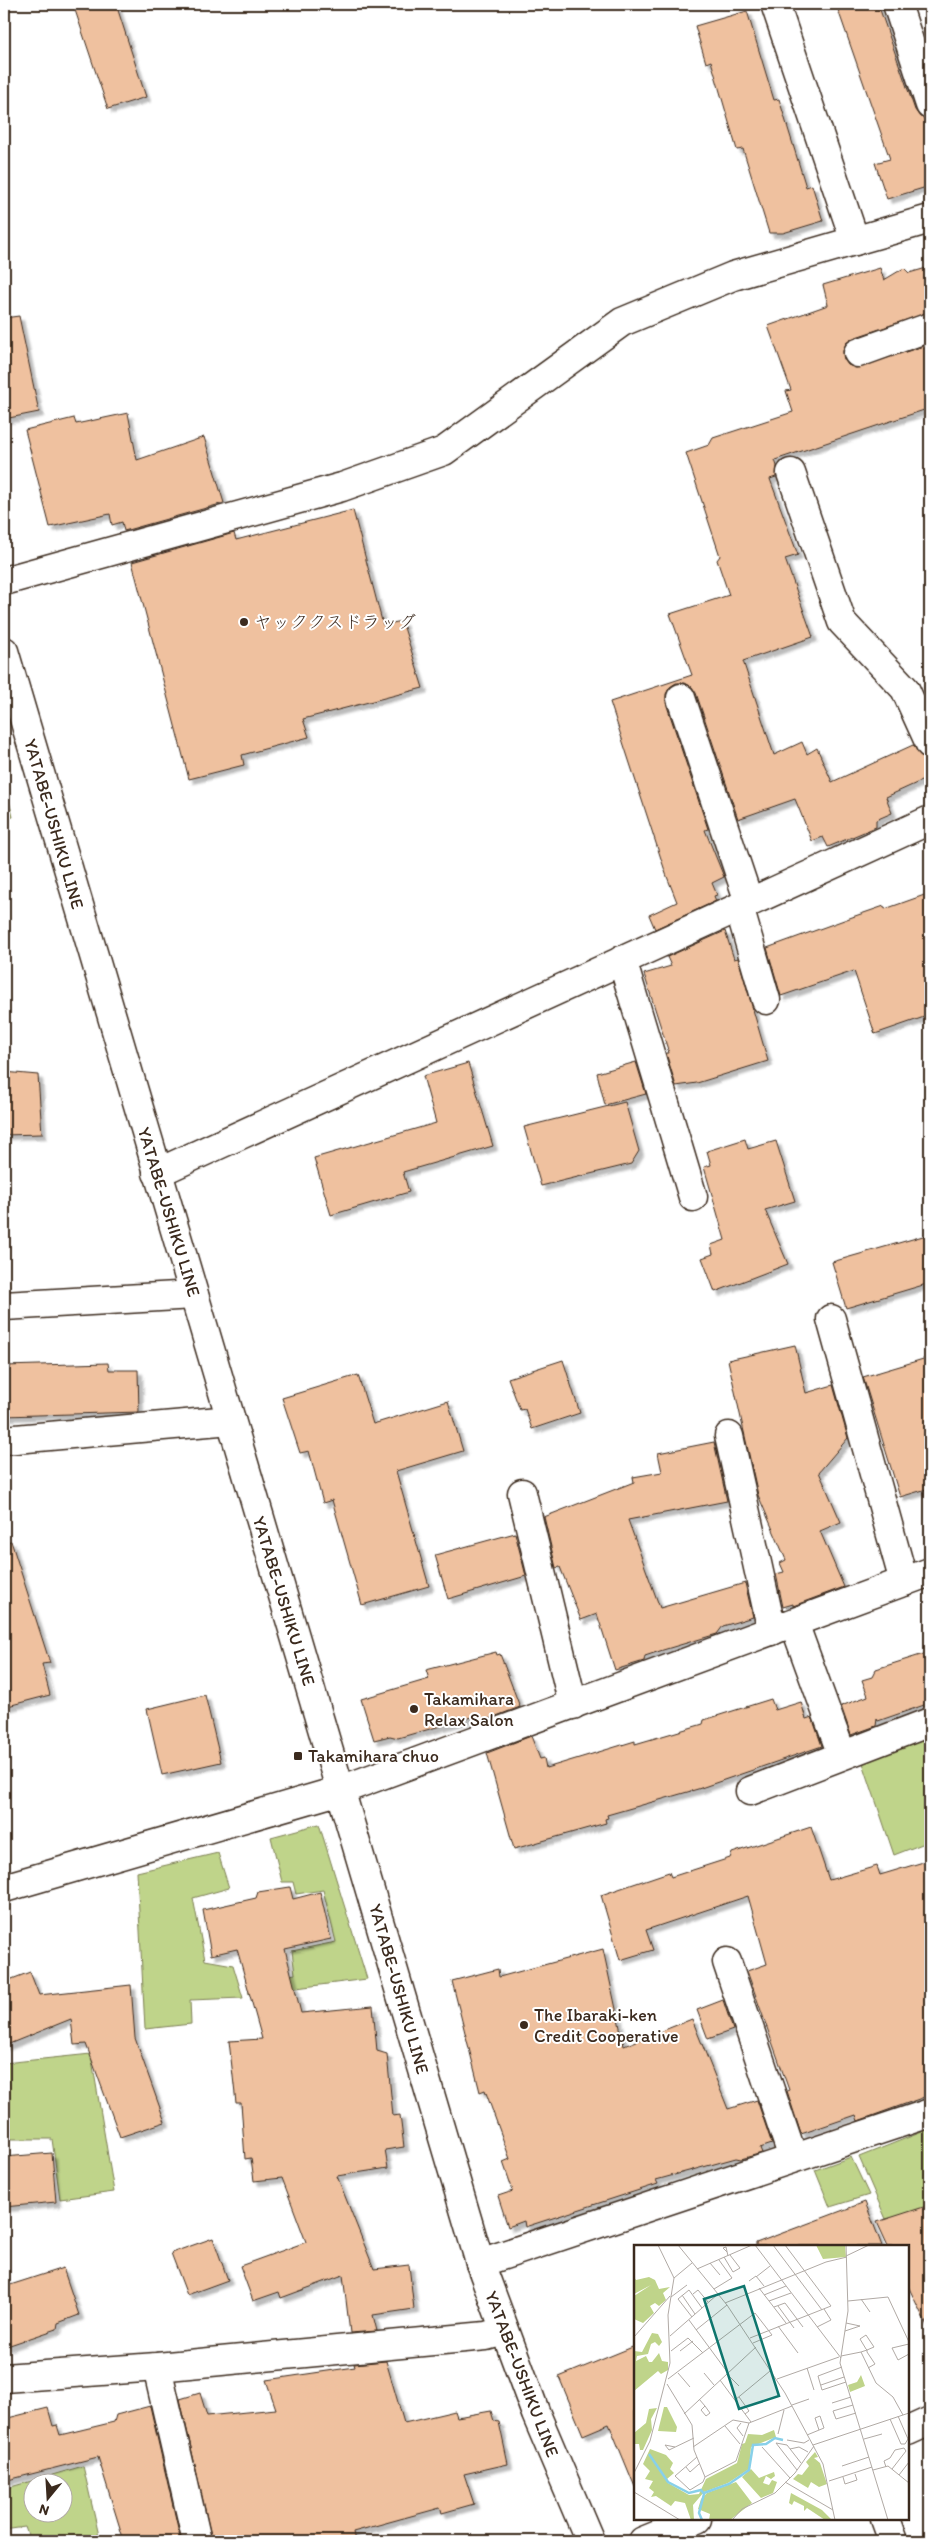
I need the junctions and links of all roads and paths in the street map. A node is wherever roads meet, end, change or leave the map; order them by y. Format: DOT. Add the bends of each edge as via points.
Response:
graph roads {
  1 [pos="775,4"];
  2 [pos="897,4"];
  3 [pos="930,106"];
  4 [pos="930,219"];
  5 [pos="855,241"];
  6 [pos="930,327"];
  7 [pos="858,353"];
  8 [pos="791,473"];
  9 [pos="4,581"];
  10 [pos="4,651"];
  11 [pos="681,698"];
  12 [pos="930,744"];
  13 [pos="930,820"];
  14 [pos="744,905"];
  15 [pos="622,960"];
  16 [pos="766,1000"];
  17 [pos="157,1173"];
  18 [pos="694,1197"];
  19 [pos="194,1295"];
  20 [pos="4,1306"];
  21 [pos="830,1320"];
  22 [pos="230,1420"];
  23 [pos="729,1436"];
  24 [pos="4,1440"];
  25 [pos="522,1493"];
  26 [pos="930,1572"];
  27 [pos="904,1582"];
  28 [pos="783,1627"];
  29 [pos="573,1705"];
  30 [pos="930,1722"];
  31 [pos="842,1755"];
  32 [pos="341,1790"];
  33 [pos="750,1791"];
  34 [pos="4,1888"];
  35 [pos="727,1962"];
  36 [pos="930,2113"];
  37 [pos="793,2158"];
  38 [pos="480,2263"];
  39 [pos="504,2332"];
  40 [pos="157,2367"];
  41 [pos="4,2378"];
  42 [pos="930,2421"];
  43 [pos="909,2431"];
  44 [pos="695,2520"];
  45 [pos="884,2520"];
  46 [pos="197,2541"];
  47 [pos="590,2541"];
  48 [pos="643,2541"];
  49 [pos="893,2541"];
  1 -- 5 [label="street"];
  2 -- 3 [label="street"];
  4 -- 5 [label="street"];
  5 -- 9 [label="street" via="733,276 622,322 444,451 342,487"];
  6 -- 7 [label="street"];
  8 -- 12 [label="street" via="842,622 905,689"];
  10 -- 17 [label="street, YATABE-USHIKU LINE"];
  11 -- 14 [label="street"];
  13 -- 14 [label="street"];
  14 -- 15 [label="street"];
  14 -- 16 [label="street"];
  15 -- 17 [label="street"];
  15 -- 18 [label="street"];
  17 -- 19 [label="street, YATABE-USHIKU LINE"];
  19 -- 20 [label="street"];
  19 -- 22 [label="street, YATABE-USHIKU LINE"];
  21 -- 27 [label="street"];
  22 -- 24 [label="street"];
  22 -- 32 [label="street, YATABE-USHIKU LINE"];
  23 -- 28 [label="street"];
  25 -- 29 [label="street"];
  26 -- 27 [label="street"];
  27 -- 28 [label="street"];
  28 -- 29 [label="street"];
  28 -- 31 [label="street"];
  29 -- 32 [label="street"];
  30 -- 31 [label="street"];
  31 -- 33 [label="street"];
  32 -- 34 [label="street"];
  32 -- 38 [label="street, YATABE-USHIKU LINE"];
  35 -- 37 [label="street"];
  36 -- 37 [label="street"];
  37 -- 38 [label="street"];
  38 -- 39 [label="street, YATABE-USHIKU LINE"];
  39 -- 40 [label="street"];
  39 -- 47 [label="street, YATABE-USHIKU LINE"];
  40 -- 41 [label="street"];
  40 -- 46 [label="street"];
  42 -- 43 [label="street"];
  44 -- 48 [label="street"];
  45 -- 49 [label="street"];
}
